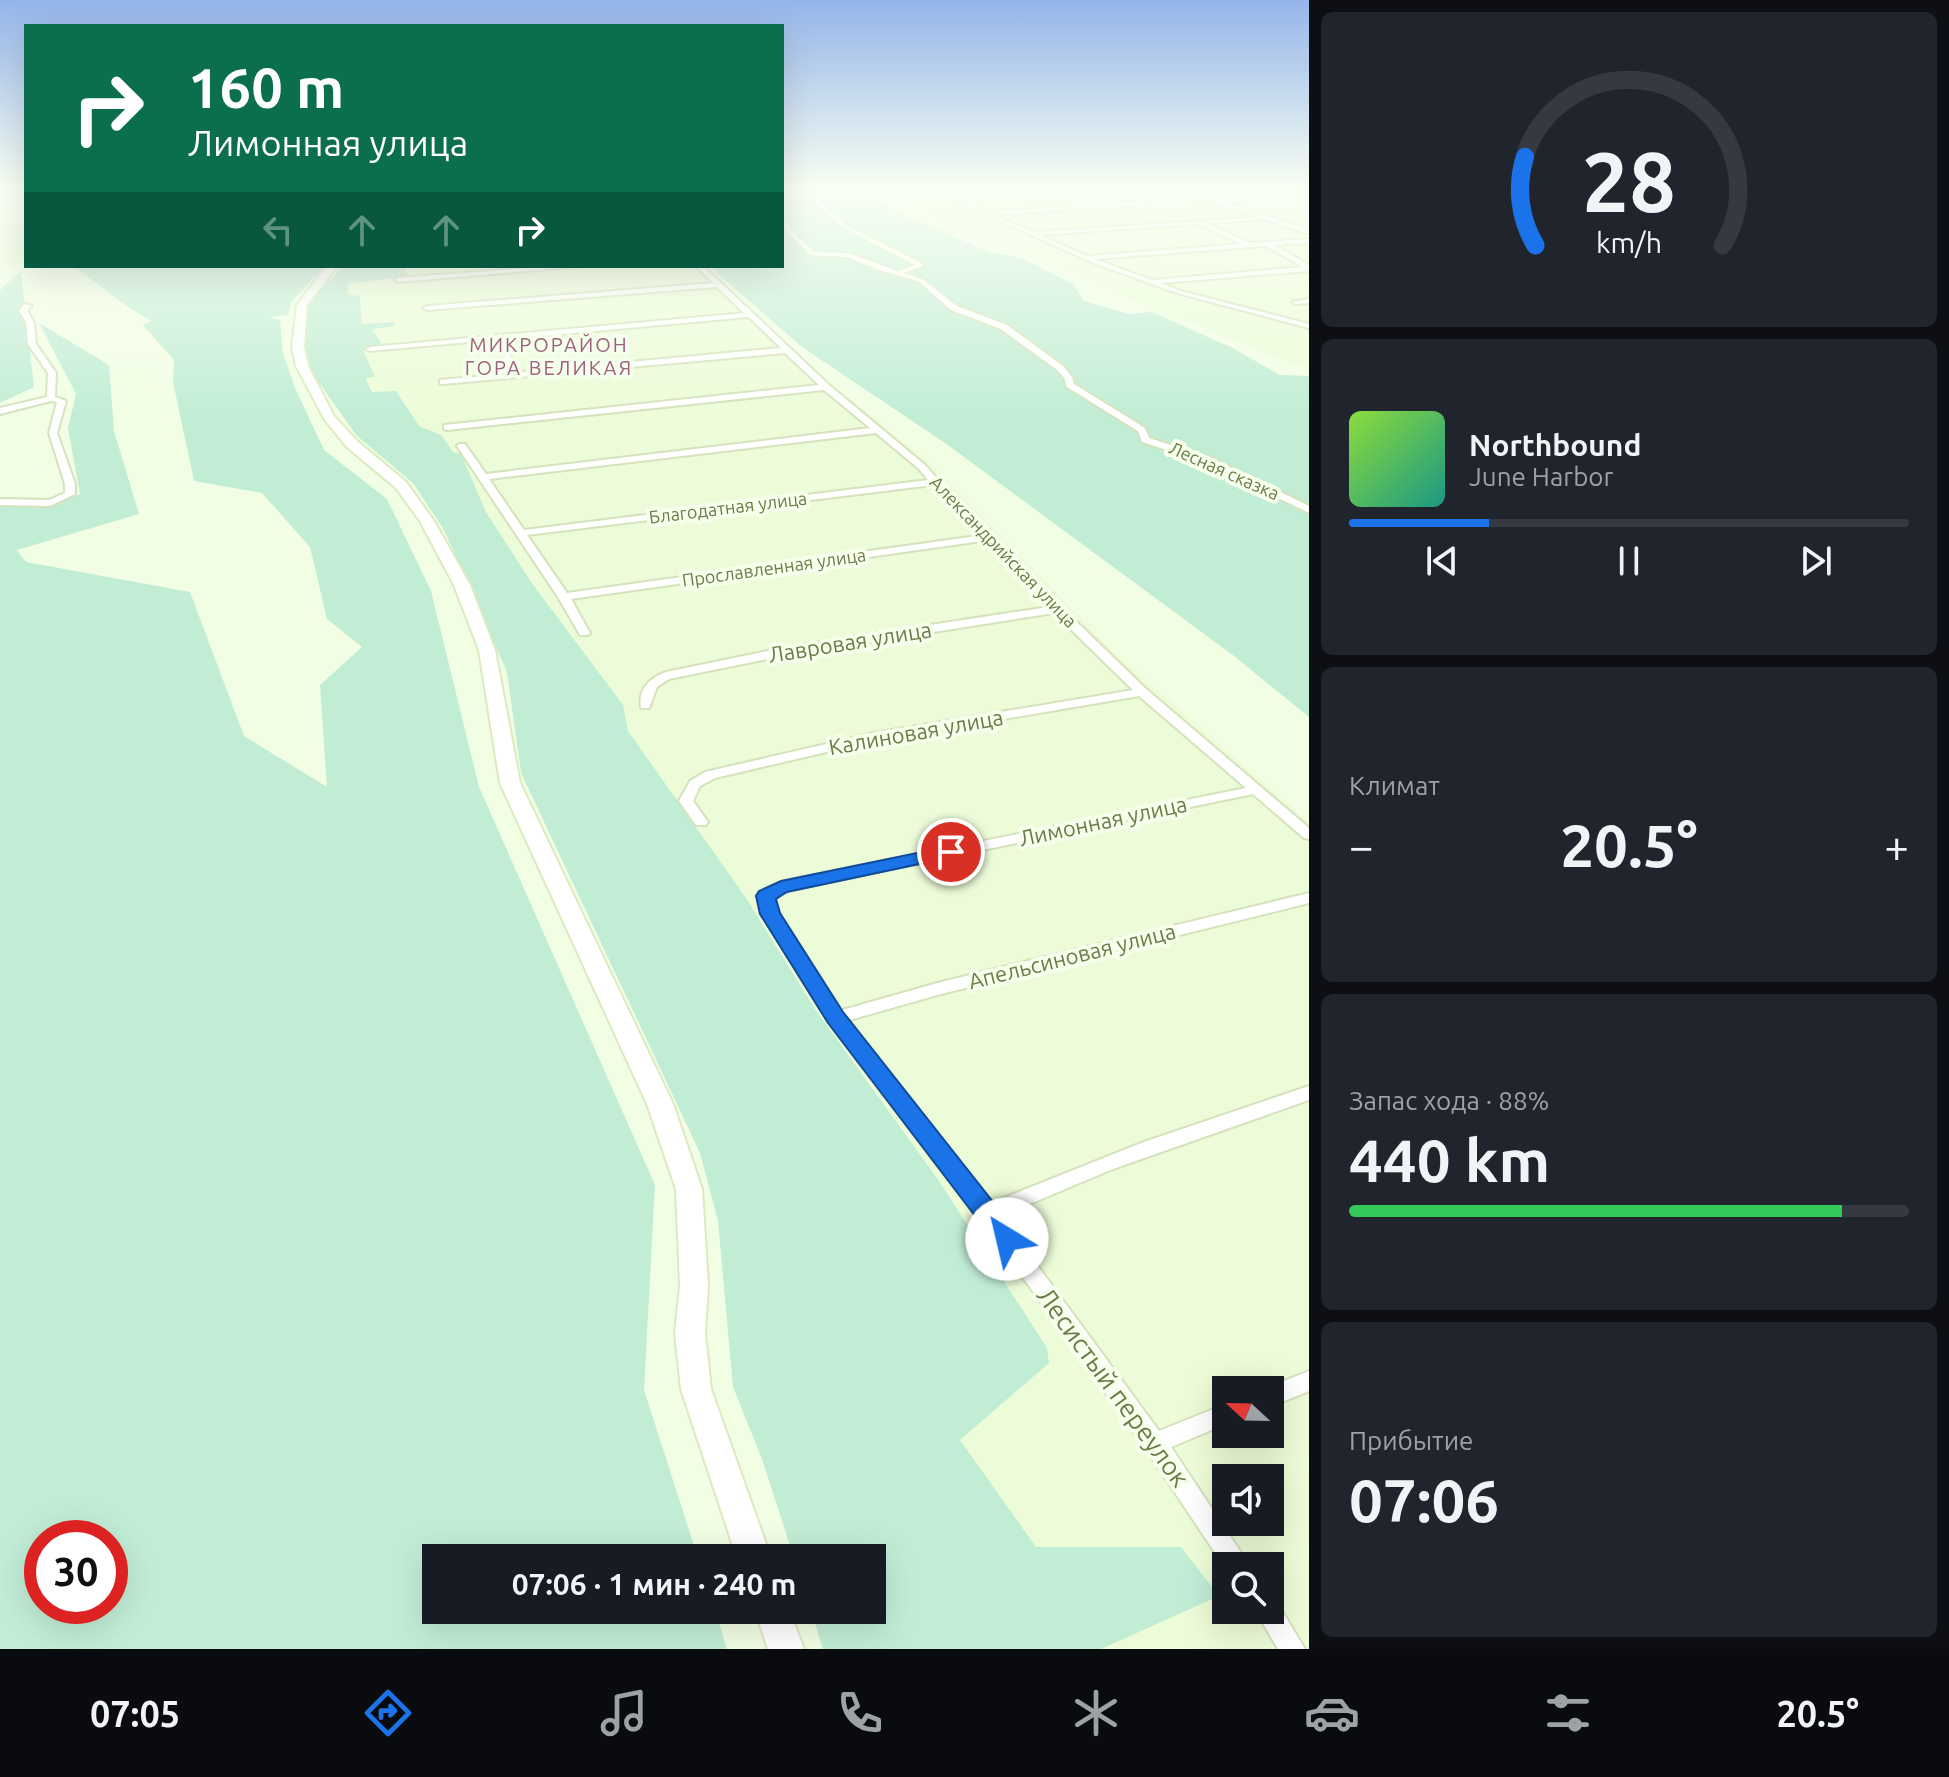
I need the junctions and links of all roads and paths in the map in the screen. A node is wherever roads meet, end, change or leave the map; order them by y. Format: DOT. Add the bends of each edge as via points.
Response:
graph roads {
  1 [pos="879,267"];
  2 [pos="915,267"];
  3 [pos="1111,267"];
  4 [pos="330,268"];
  5 [pos="556,268"];
  6 [pos="701,268"];
  7 [pos="1309,268"];
  8 [pos="895,273"];
  9 [pos="398,280"];
  10 [pos="1150,282"];
  11 [pos="716,285"];
  12 [pos="1309,301"];
  13 [pos="1296,302"];
  14 [pos="28,306"];
  15 [pos="427,308"];
  16 [pos="750,315"];
  17 [pos="1309,326"];
  18 [pos="493,338"];
  19 [pos="370,349"];
  20 [pos="787,350"];
  21 [pos="519,373"];
  22 [pos="443,382"];
  23 [pos="826,387"];
  24 [pos="51,398"];
  25 [pos="0,411"];
  26 [pos="447,427"];
  27 [pos="877,430"];
  28 [pos="462,446"];
  29 [pos="483,477"];
  30 [pos="935,482"];
  31 [pos="0,502"];
  32 [pos="1309,510"];
  33 [pos="521,533"];
  34 [pos="984,538"];
  35 [pos="564,597"];
  36 [pos="1056,609"];
  37 [pos="584,633"];
  38 [pos="1142,692"];
  39 [pos="645,705"];
  40 [pos="1255,790"];
  41 [pos="701,822"];
  42 [pos="1309,835"];
  43 [pos="766,896"];
  44 [pos="1309,898"];
  45 [pos="835,1018"];
  46 [pos="1309,1093"];
  47 [pos="988,1213"];
  48 [pos="1309,1381"];
  49 [pos="1284,1391"];
  50 [pos="1212,1420"];
  51 [pos="1155,1443"];
  52 [pos="749,1544"];
  53 [pos="1229,1552"];
  54 [pos="777,1624"];
  55 [pos="1276,1624"];
  56 [pos="786,1649"];
  57 [pos="1293,1649"];
  1 -- 8 [label="street, Лесная сказка"];
  2 -- 8 [label="street"];
  3 -- 10 [label="street"];
  4 -- 52 [label="main road" via="302,305 302,366 329,417 401,485 462,585 487,650 510,783 660,1104 689,1189 694,1286 690,1333 696,1389"];
  5 -- 9 [label="street"];
  6 -- 11 [label="street, Александрийская улица"];
  7 -- 10 [label="street"];
  8 -- 32 [label="street, Лесная сказка" via="920,280 954,308 1004,327 1060,368 1070,385 1142,430 1145,440 1210,461"];
  10 -- 17 [label="street"];
  11 -- 15 [label="street"];
  11 -- 16 [label="street, Александрийская улица"];
  12 -- 13 [label="street"];
  14 -- 24 [label="street" via="23,310 30,323 29,338 52,373"];
  16 -- 18 [label="street"];
  16 -- 20 [label="street, Александрийская улица"];
  18 -- 19 [label="street"];
  18 -- 21 [label="street"];
  20 -- 21 [label="street"];
  20 -- 23 [label="street, Александрийская улица"];
  21 -- 22 [label="street"];
  23 -- 26 [label="street"];
  23 -- 27 [label="street, Александрийская улица"];
  24 -- 25 [label="street"];
  24 -- 31 [label="street" via="62,401 53,433 70,494 50,503"];
  27 -- 29 [label="street"];
  27 -- 30 [label="street, Александрийская улица"];
  28 -- 29 [label="street"];
  29 -- 33 [label="street"];
  30 -- 33 [label="street, Благодатная улица"];
  30 -- 34 [label="street, Александрийская улица"];
  33 -- 35 [label="street"];
  34 -- 35 [label="street, Прославленная улица"];
  34 -- 36 [label="street, Александрийская улица"];
  35 -- 37 [label="street"];
  36 -- 38 [label="street, Александрийская улица"];
  36 -- 39 [label="street, Лавровая улица" via="787,651 666,676 649,687"];
  38 -- 40 [label="street, Александрийская улица"];
  38 -- 41 [label="street, Калиновая улица" via="874,737 710,775 695,784 686,801"];
  40 -- 42 [label="street, Александрийская улица"];
  40 -- 43 [label="street, Лимонная улица" via="781,887"];
  43 -- 45 [label="street, Лесистый переулок" via="770,914"];
  44 -- 45 [label="street, Апельсиновая улица"];
  45 -- 47 [label="street, Лесистый переулок"];
  46 -- 47 [label="street" via="1177,1138"];
  47 -- 51 [label="street, Лесистый переулок"];
  48 -- 49 [label="street"];
  50 -- 51 [label="street"];
  51 -- 53 [label="street, Лесистый переулок"];
  54 -- 56 [label="main road"];
  55 -- 57 [label="street"];
}
